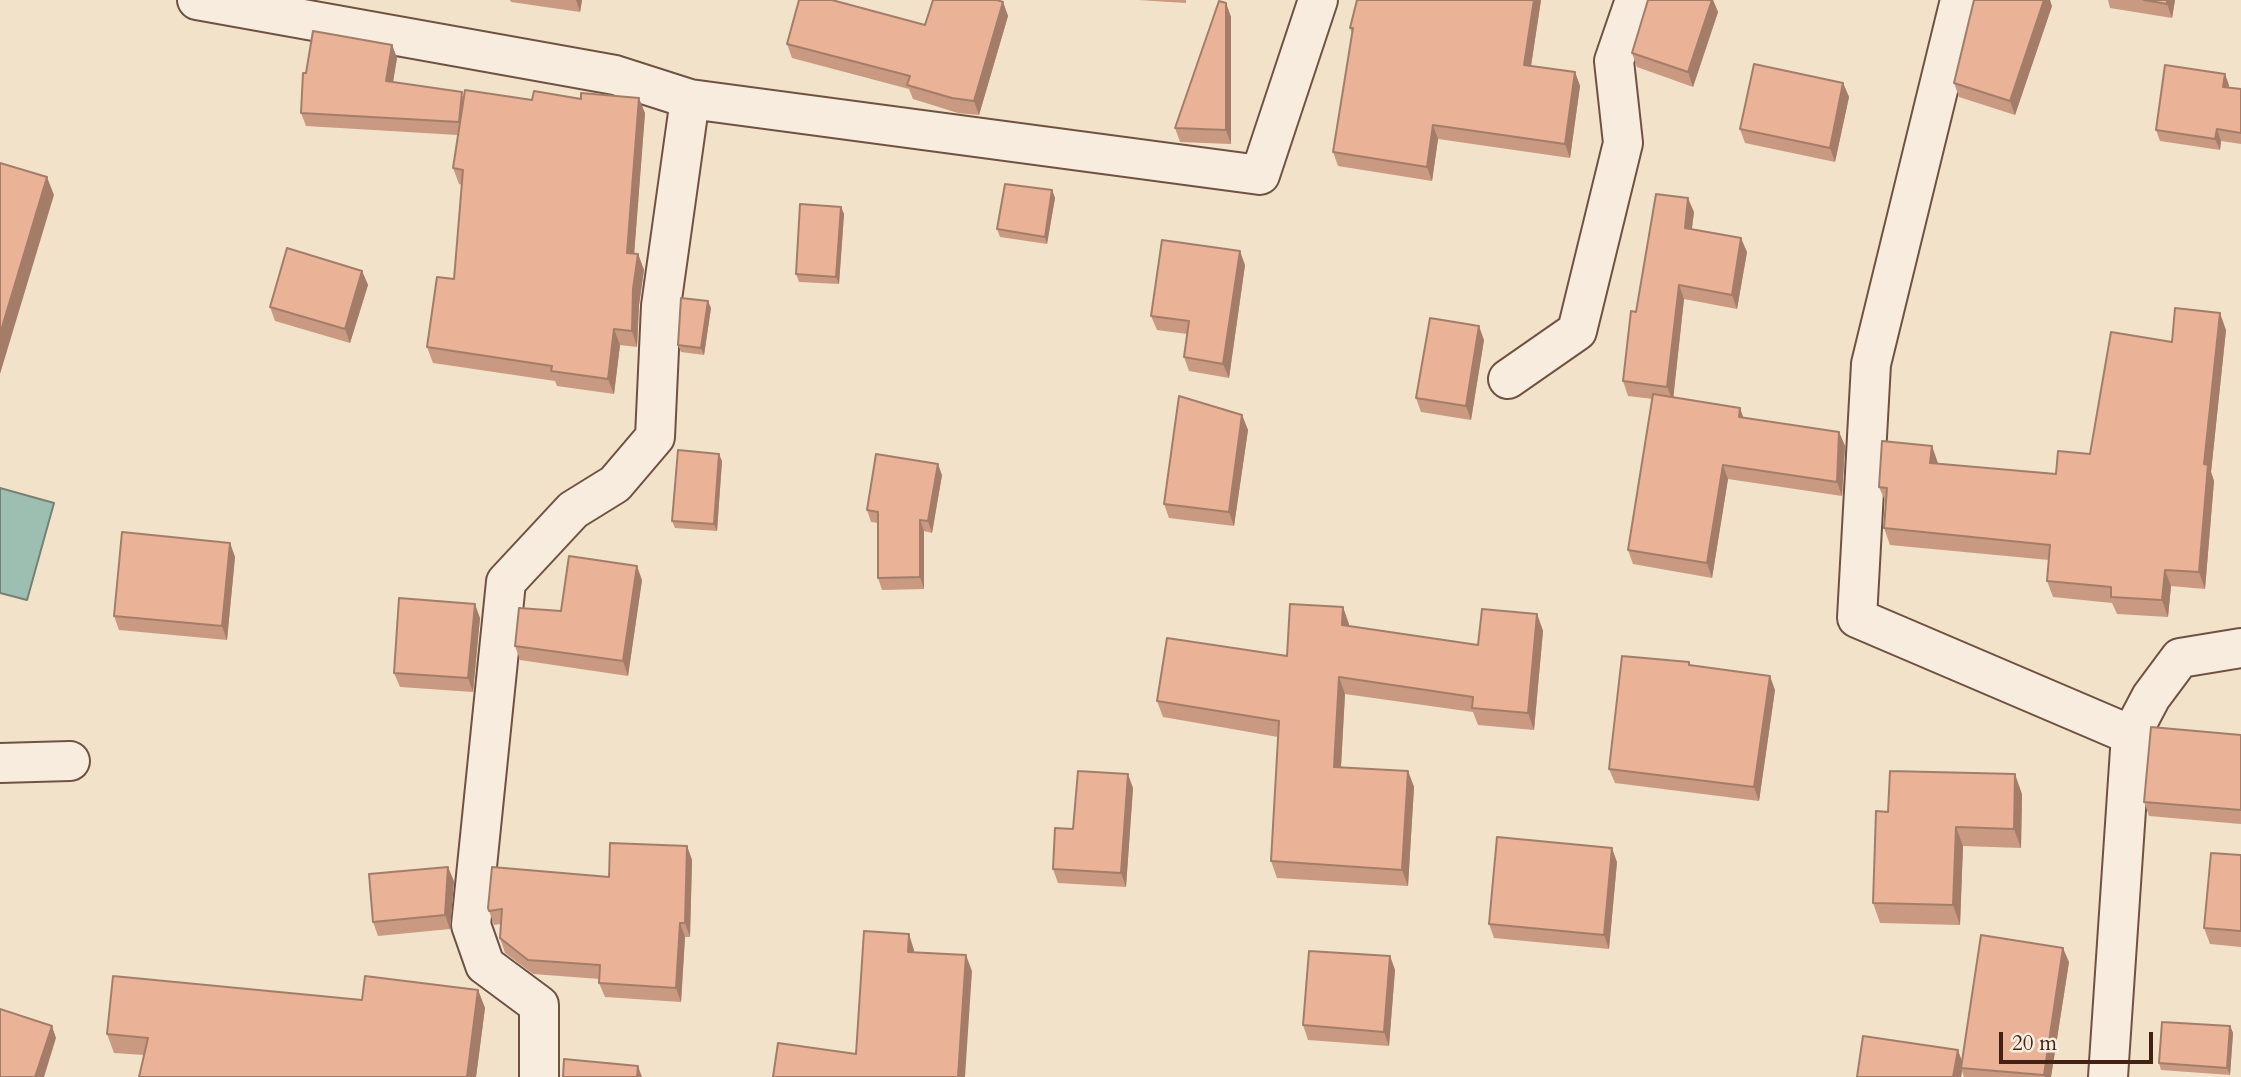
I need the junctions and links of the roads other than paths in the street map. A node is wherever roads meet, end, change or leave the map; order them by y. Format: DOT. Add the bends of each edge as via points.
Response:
graph roads {
  1 [pos="197,0"];
  2 [pos="1318,0"];
  3 [pos="1635,0"];
  4 [pos="1960,0"];
  5 [pos="690,99"];
  6 [pos="1507,379"];
  7 [pos="2241,648"];
  8 [pos="2131,735"];
  9 [pos="70,761"];
  10 [pos="0,763"];
  11 [pos="539,1077"];
  12 [pos="2108,1077"];
  1 -- 5 [label="street" via="615,75"];
  2 -- 5 [label="street" via="1260,175"];
  3 -- 6 [label="street" via="1614,61 1623,143 1577,331"];
  4 -- 8 [label="street" via="1871,364 1857,618"];
  5 -- 11 [label="street" via="661,306 655,437 615,484 573,510 506,582 471,925 485,965 538,1005"];
  7 -- 8 [label="street" via="2180,658 2151,697"];
  8 -- 12 [label="street"];
  9 -- 10 [label="street"];
}
